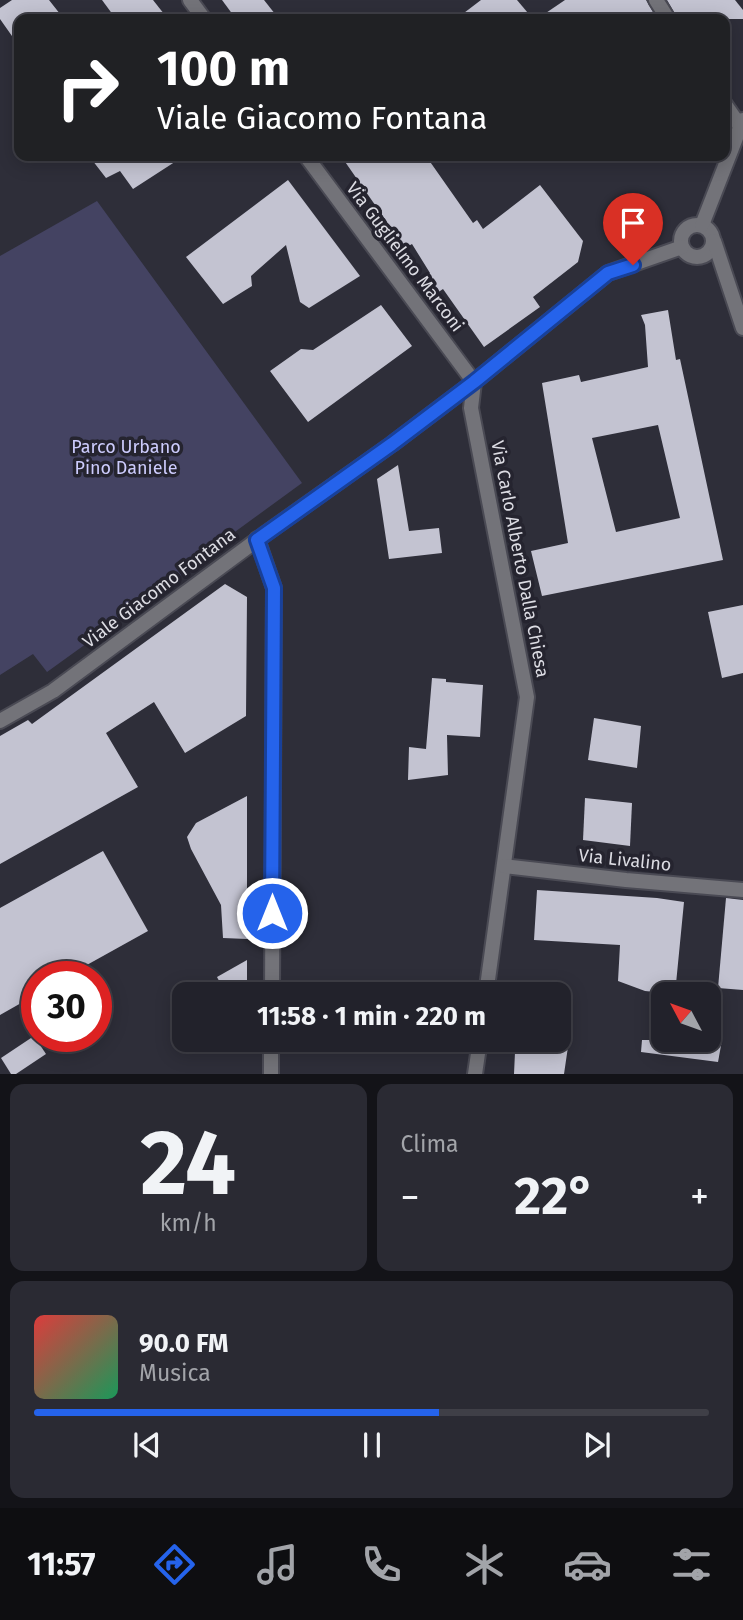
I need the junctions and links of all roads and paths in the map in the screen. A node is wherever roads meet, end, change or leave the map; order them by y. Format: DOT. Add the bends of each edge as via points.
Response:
graph roads {
  1 [pos="730,110"];
  2 [pos="742,123"];
  3 [pos="730,154"];
  4 [pos="310,161"];
  5 [pos="727,161"];
  6 [pos="702,225"];
  7 [pos="713,241"];
  8 [pos="682,247"];
  9 [pos="743,328"];
  10 [pos="474,382"];
  11 [pos="257,540"];
  12 [pos="0,721"];
  13 [pos="504,866"];
  14 [pos="743,890"];
  15 [pos="272,982"];
  16 [pos="488,982"];
  17 [pos="271,1052"];
  18 [pos="478,1052"];
  19 [pos="271,1074"];
  20 [pos="475,1074"];
  1 -- 2 [label="street"];
  2 -- 3 [label="street"];
  4 -- 10 [label="street, Via Guglielmo Marconi"];
  5 -- 6 [label="street"];
  6 -- 7 [label="street"];
  6 -- 8 [label="street" via="684,231"];
  7 -- 8 [label="street" via="710,251 701,257"];
  7 -- 9 [label="street"];
  8 -- 10 [label="street, Viale Giacomo Fontana" via="608,273"];
  10 -- 11 [label="street, Viale Giacomo Fontana"];
  10 -- 13 [label="street, Via Carlo Alberto Dalla Chiesa" via="471,408 527,697"];
  11 -- 12 [label="street, Viale Giacomo Fontana" via="53,691"];
  11 -- 15 [label="street" via="274,588"];
  13 -- 14 [label="street, Via Livalino"];
  13 -- 16 [label="street, Via Carlo Alberto Dalla Chiesa"];
  17 -- 19 [label="street"];
  18 -- 20 [label="street"];
}
